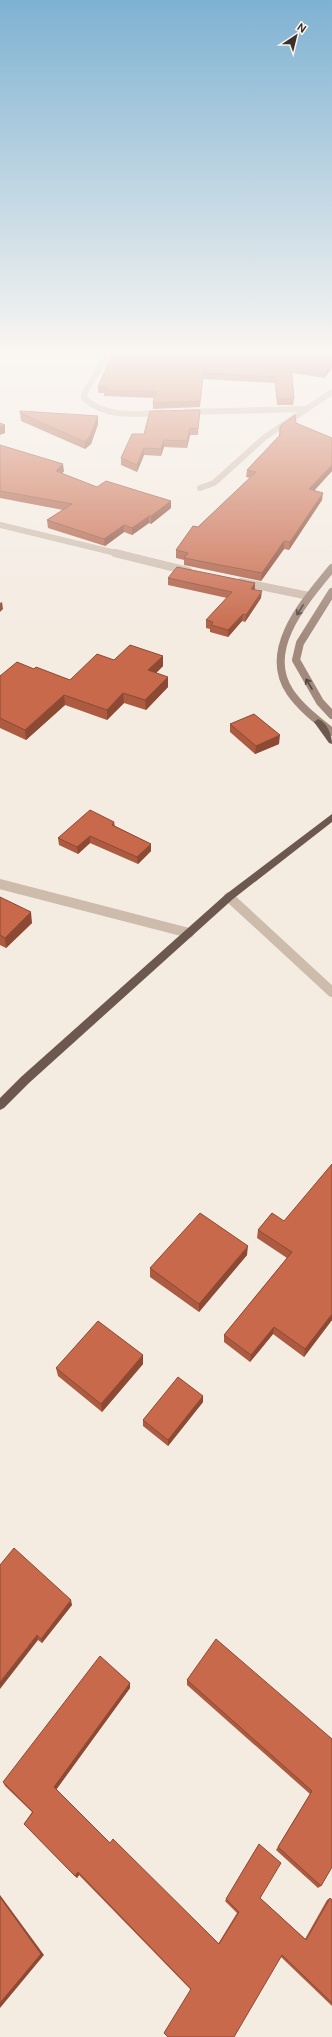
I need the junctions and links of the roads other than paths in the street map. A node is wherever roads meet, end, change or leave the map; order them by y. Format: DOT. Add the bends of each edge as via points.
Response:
graph roads {
  1 [pos="252,449"];
  2 [pos="200,488"];
  3 [pos="0,525"];
  4 [pos="332,568"];
  5 [pos="195,572"];
  6 [pos="233,580"];
  7 [pos="332,592"];
  8 [pos="309,596"];
  9 [pos="332,715"];
  10 [pos="318,722"];
  11 [pos="332,732"];
  12 [pos="332,741"];
  13 [pos="332,817"];
  14 [pos="0,884"];
  15 [pos="229,897"];
  16 [pos="189,933"];
  17 [pos="332,992"];
  18 [pos="0,1105"];
  1 -- 2 [label="street" via="220,479"];
  3 -- 5 [label="street"];
  4 -- 8 [label="main road"];
  6 -- 8 [label="street"];
  9 -- 7 [label="main road, one-way" via="320,702 296,660 300,643"];
  8 -- 10 [label="main road, one-way" via="289,628 281,649 280,665 285,685 296,703"];
  10 -- 11 [label="main road"];
  10 -- 12 [label="highway"];
  13 -- 15 [label="highway"];
  14 -- 16 [label="street"];
  15 -- 16 [label="highway"];
  15 -- 17 [label="street"];
  16 -- 18 [label="highway"];
}
